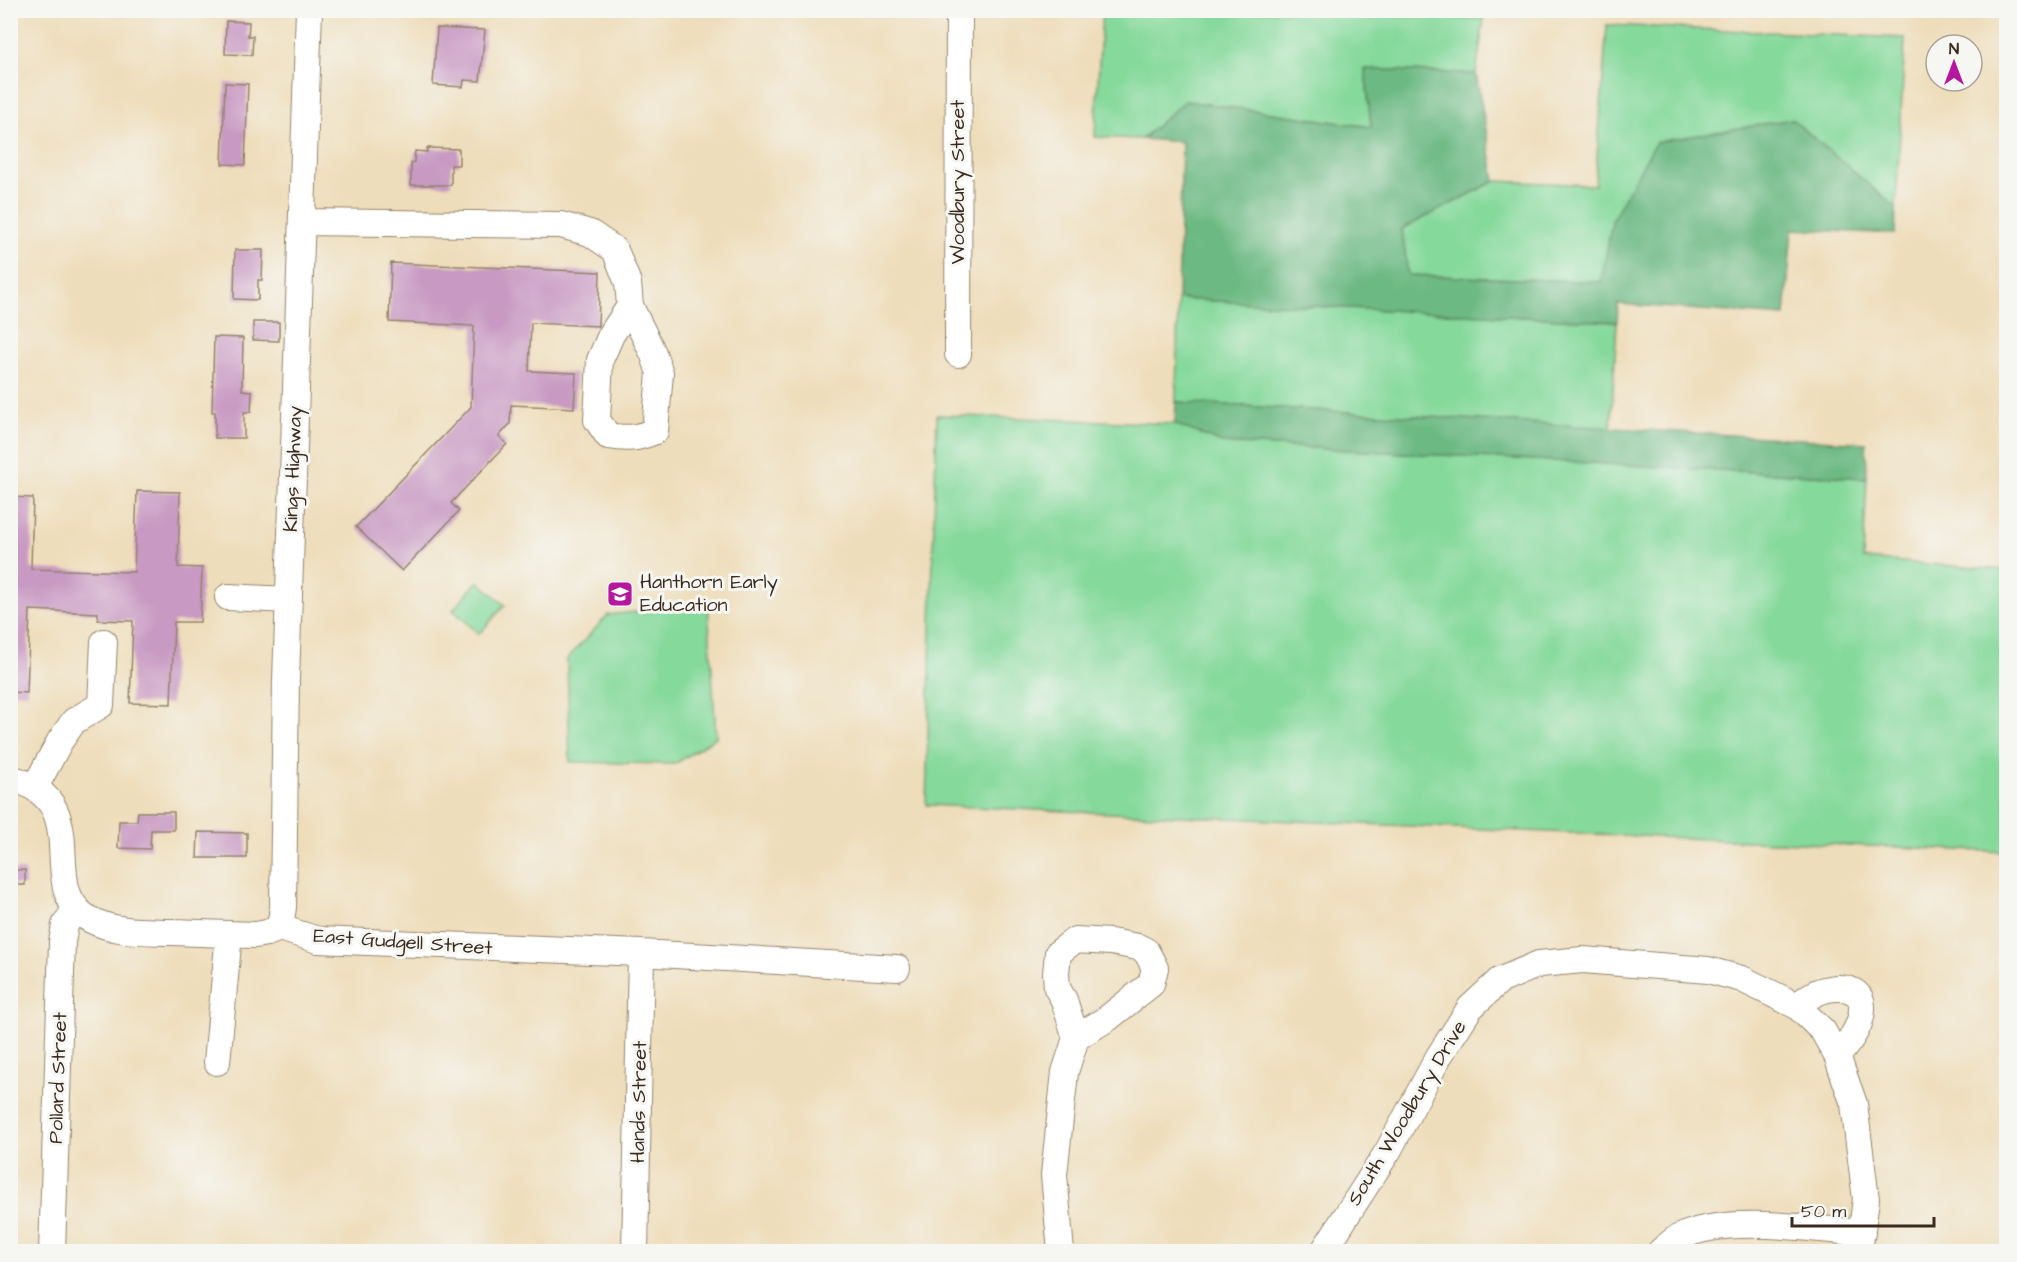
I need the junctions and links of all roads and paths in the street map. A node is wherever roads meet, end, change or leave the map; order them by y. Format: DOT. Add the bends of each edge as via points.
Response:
graph roads {
  1 [pos="309,10"];
  2 [pos="959,10"];
  3 [pos="302,222"];
  4 [pos="630,306"];
  5 [pos="958,354"];
  6 [pos="228,597"];
  7 [pos="289,600"];
  8 [pos="104,642"];
  9 [pos="10,778"];
  10 [pos="35,787"];
  11 [pos="76,908"];
  12 [pos="280,928"];
  13 [pos="229,934"];
  14 [pos="641,953"];
  15 [pos="897,968"];
  16 [pos="1797,1006"];
  17 [pos="1076,1038"];
  18 [pos="1837,1056"];
  19 [pos="217,1062"];
  20 [pos="1861,1242"];
  21 [pos="52,1251"];
  22 [pos="635,1251"];
  23 [pos="1061,1251"];
  24 [pos="1323,1251"];
  25 [pos="1660,1251"];
  1 -- 3 [label="street, Kings Highway"];
  2 -- 5 [label="street, Woodbury Street"];
  3 -- 4 [label="street" via="561,225 590,232 615,250 628,283"];
  3 -- 7 [label="street, Kings Highway"];
  4 -- 4 [label="street" via="660,373 655,431 639,438 608,436 597,420 600,360"];
  6 -- 7 [label="street"];
  7 -- 12 [label="street, Kings Highway"];
  8 -- 10 [label="street" via="101,705 74,721"];
  9 -- 10 [label="street"];
  10 -- 11 [label="street" via="51,801 57,814 66,889"];
  11 -- 13 [label="street" via="89,919 116,929"];
  11 -- 21 [label="street, Pollard Street" via="65,925 62,942"];
  12 -- 13 [label="street" via="255,935"];
  12 -- 14 [label="street, East Gudgell Street" via="318,940"];
  13 -- 19 [label="street"];
  14 -- 15 [label="street, East Gudgell Street"];
  14 -- 22 [label="street, Hands Street"];
  16 -- 18 [label="street, South Woodbury Drive" via="1823,1031"];
  16 -- 18 [label="street" via="1814,993 1834,988 1851,989 1858,994 1861,1018"];
  16 -- 24 [label="street, South Woodbury Drive" via="1742,979 1708,970 1583,960 1539,964 1499,981 1470,1008 1439,1056 1388,1151"];
  17 -- 23 [label="street" via="1065,1072 1054,1175"];
  18 -- 20 [label="street, South Woodbury Drive" via="1854,1104 1866,1199"];
  20 -- 25 [label="street" via="1746,1224 1712,1227 1678,1238"];
}
